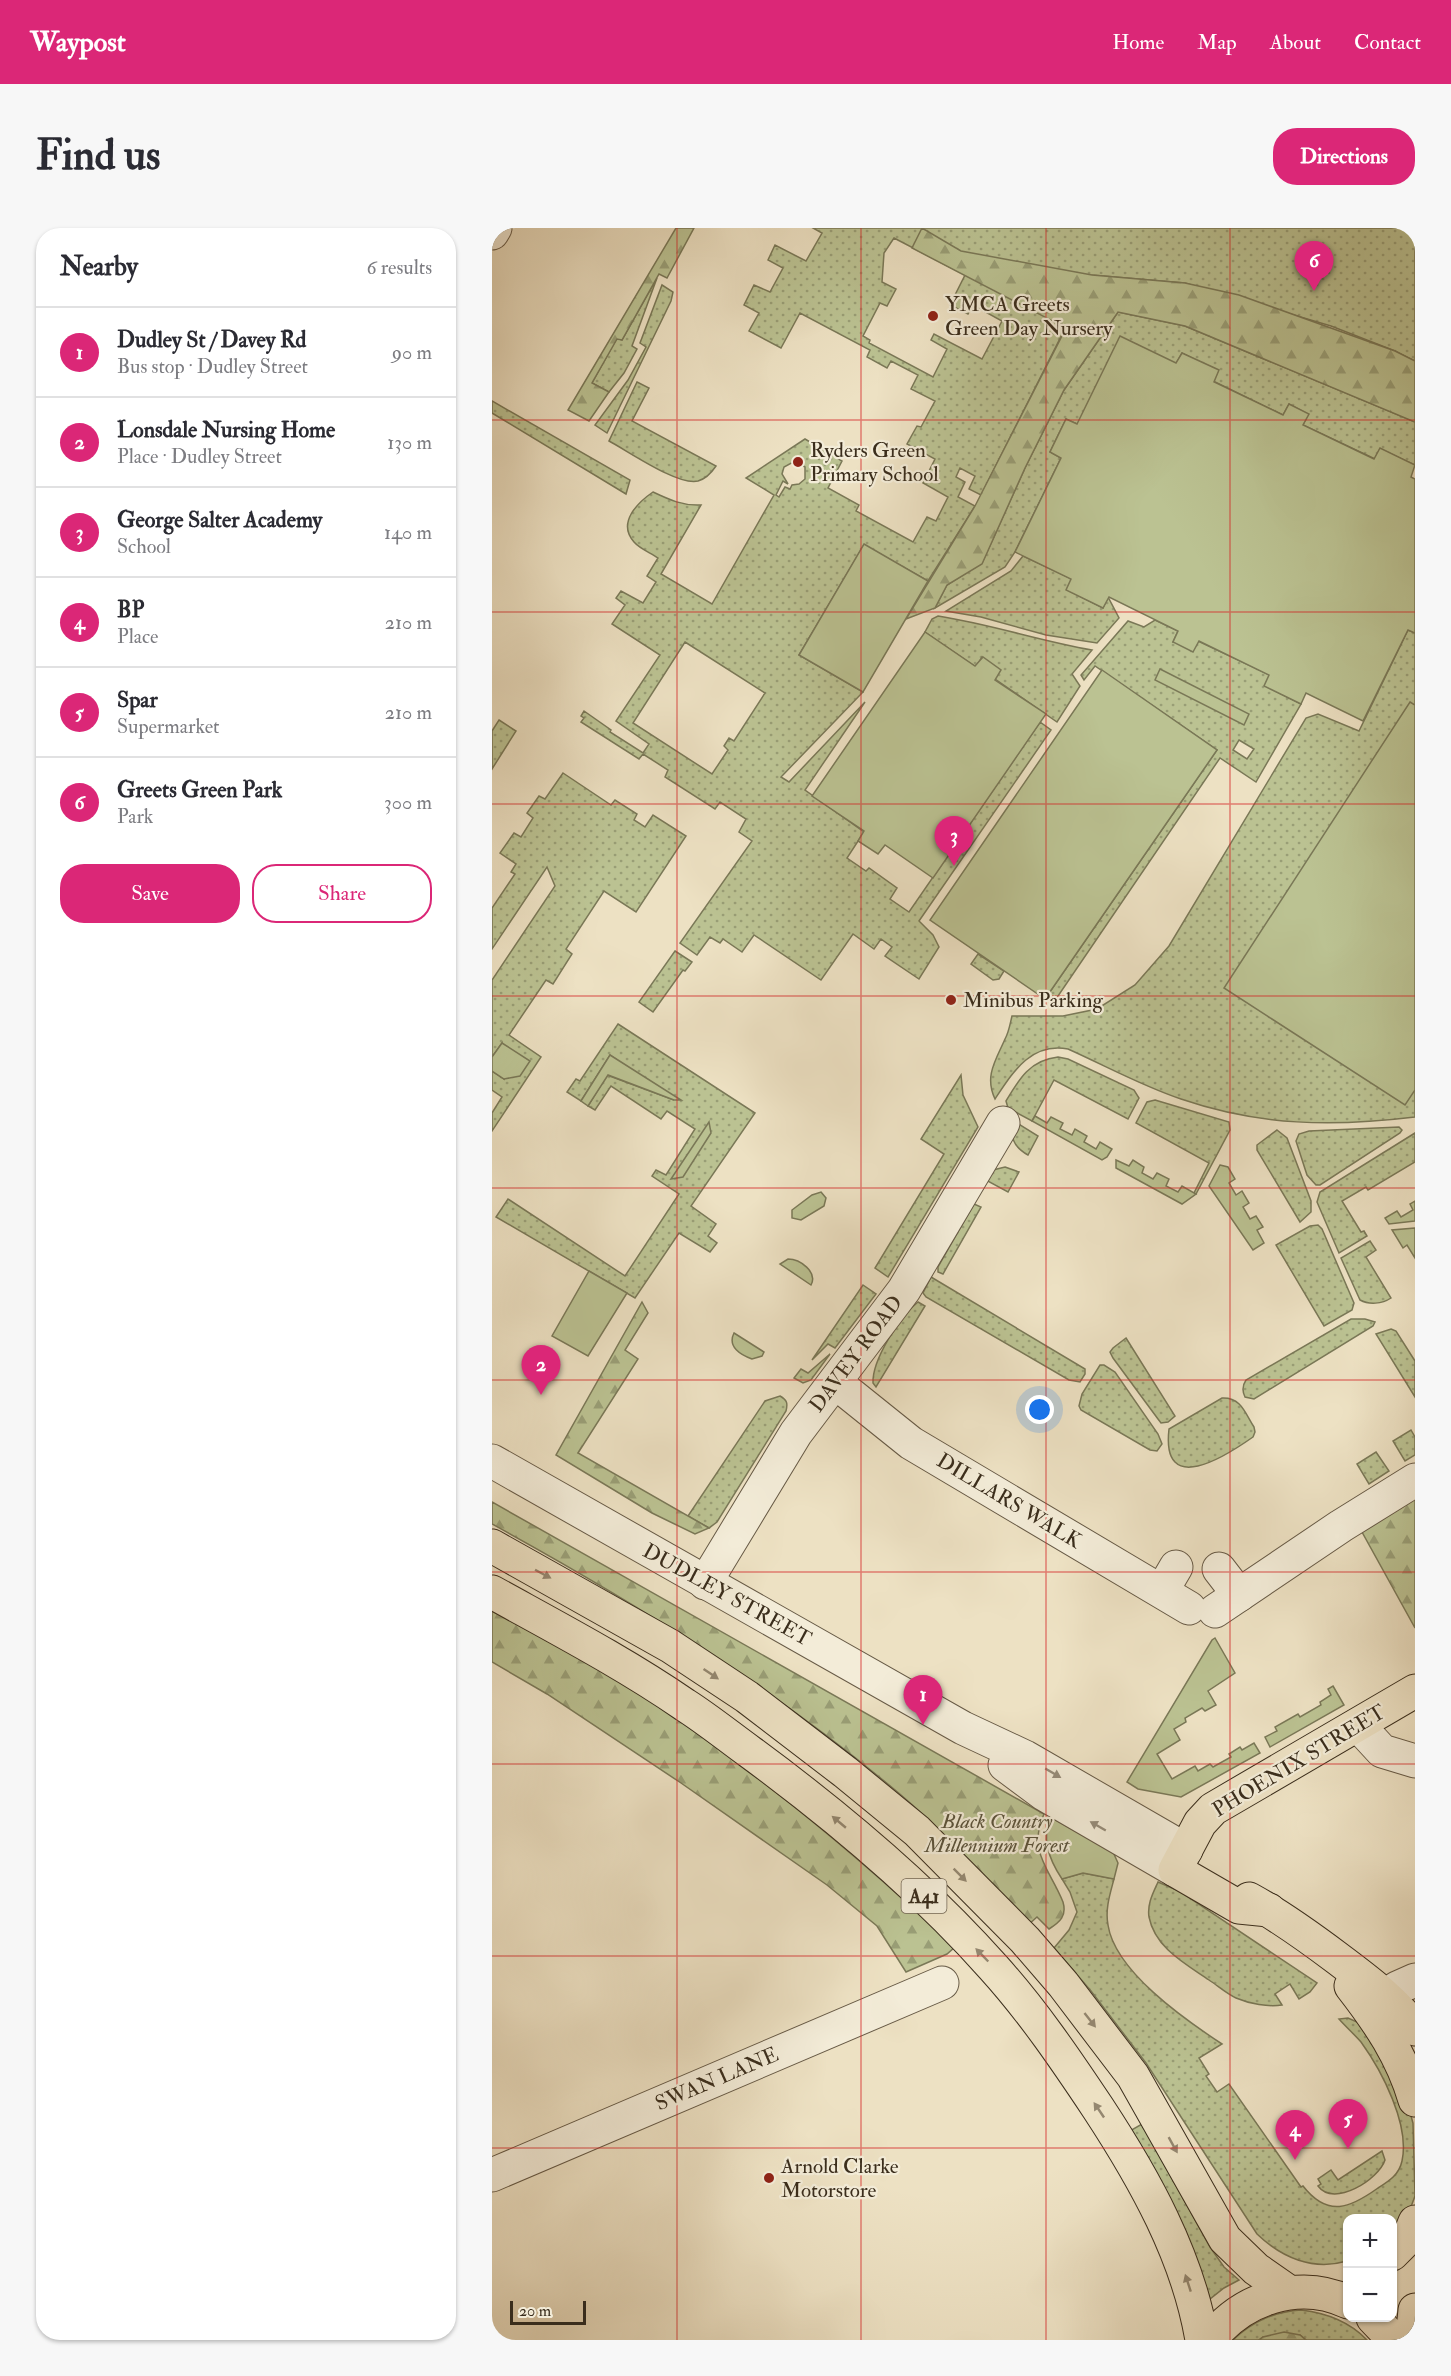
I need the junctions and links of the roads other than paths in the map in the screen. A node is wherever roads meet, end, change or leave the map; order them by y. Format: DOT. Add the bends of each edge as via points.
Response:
graph roads {
  1 [pos="495,228"];
  2 [pos="492,233"];
  3 [pos="1003,1123"];
  4 [pos="836,1382"];
  5 [pos="492,1461"];
  6 [pos="1415,1480"];
  7 [pos="492,1546"];
  8 [pos="1219,1569"];
  9 [pos="705,1583"];
  10 [pos="492,1592"];
  11 [pos="1214,1605"];
  12 [pos="1415,1691"];
  13 [pos="1359,1725"];
  14 [pos="1415,1761"];
  15 [pos="1180,1860"];
  16 [pos="1415,1980"];
  17 [pos="942,1983"];
  18 [pos="1379,2005"];
  19 [pos="1415,2029"];
  20 [pos="1415,2100"];
  21 [pos="492,2175"];
  22 [pos="1415,2222"];
  23 [pos="1397,2249"];
  24 [pos="1289,2292"];
  25 [pos="1341,2293"];
  26 [pos="1415,2310"];
  27 [pos="1377,2322"];
  28 [pos="1202,2340"];
  29 [pos="1210,2340"];
  30 [pos="1394,2340"];
  31 [pos="1412,2340"];
  1 -- 2 [label="street"];
  3 -- 4 [label="street, DAVEY ROAD" via="904,1290"];
  4 -- 9 [label="street, DAVEY ROAD" via="796,1433"];
  4 -- 11 [label="street, DILLARS WALK" via="911,1443"];
  5 -- 9 [label="street, DUDLEY STREET"];
  6 -- 11 [label="street"];
  7 -- 24 [label="main road, A41, one-way" via="670,1646 747,1697 917,1832 1025,1940 1063,1984 1133,2076 1225,2239 1256,2269"];
  8 -- 11 [label="street"];
  9 -- 15 [label="street, DUDLEY STREET" via="963,1728 1025,1756"];
  28 -- 10 [label="main road, A41, one-way" via="1179,2258 1123,2146 1061,2052 987,1960 902,1875 801,1789 686,1705"];
  12 -- 13 [label="main road, PHOENIX STREET"];
  13 -- 14 [label="street" via="1382,1751"];
  13 -- 15 [label="main road, PHOENIX STREET" via="1213,1809 1200,1823"];
  15 -- 18 [label="main road, DUDLEY STREET" via="1238,1882 1269,1910 1378,1988"];
  16 -- 18 [label="street" via="1397,1988"];
  17 -- 21 [label="street, SWAN LANE"];
  18 -- 19 [label="main road, DUDLEY STREET" via="1402,2012"];
  18 -- 20 [label="main road, DUDLEY STREET"];
  22 -- 23 [label="main road" via="1409,2237"];
  24 -- 25 [label="main road"];
  24 -- 29 [label="main road" via="1245,2307"];
  26 -- 31 [label="main road"];
  27 -- 30 [label="main road"];
}
